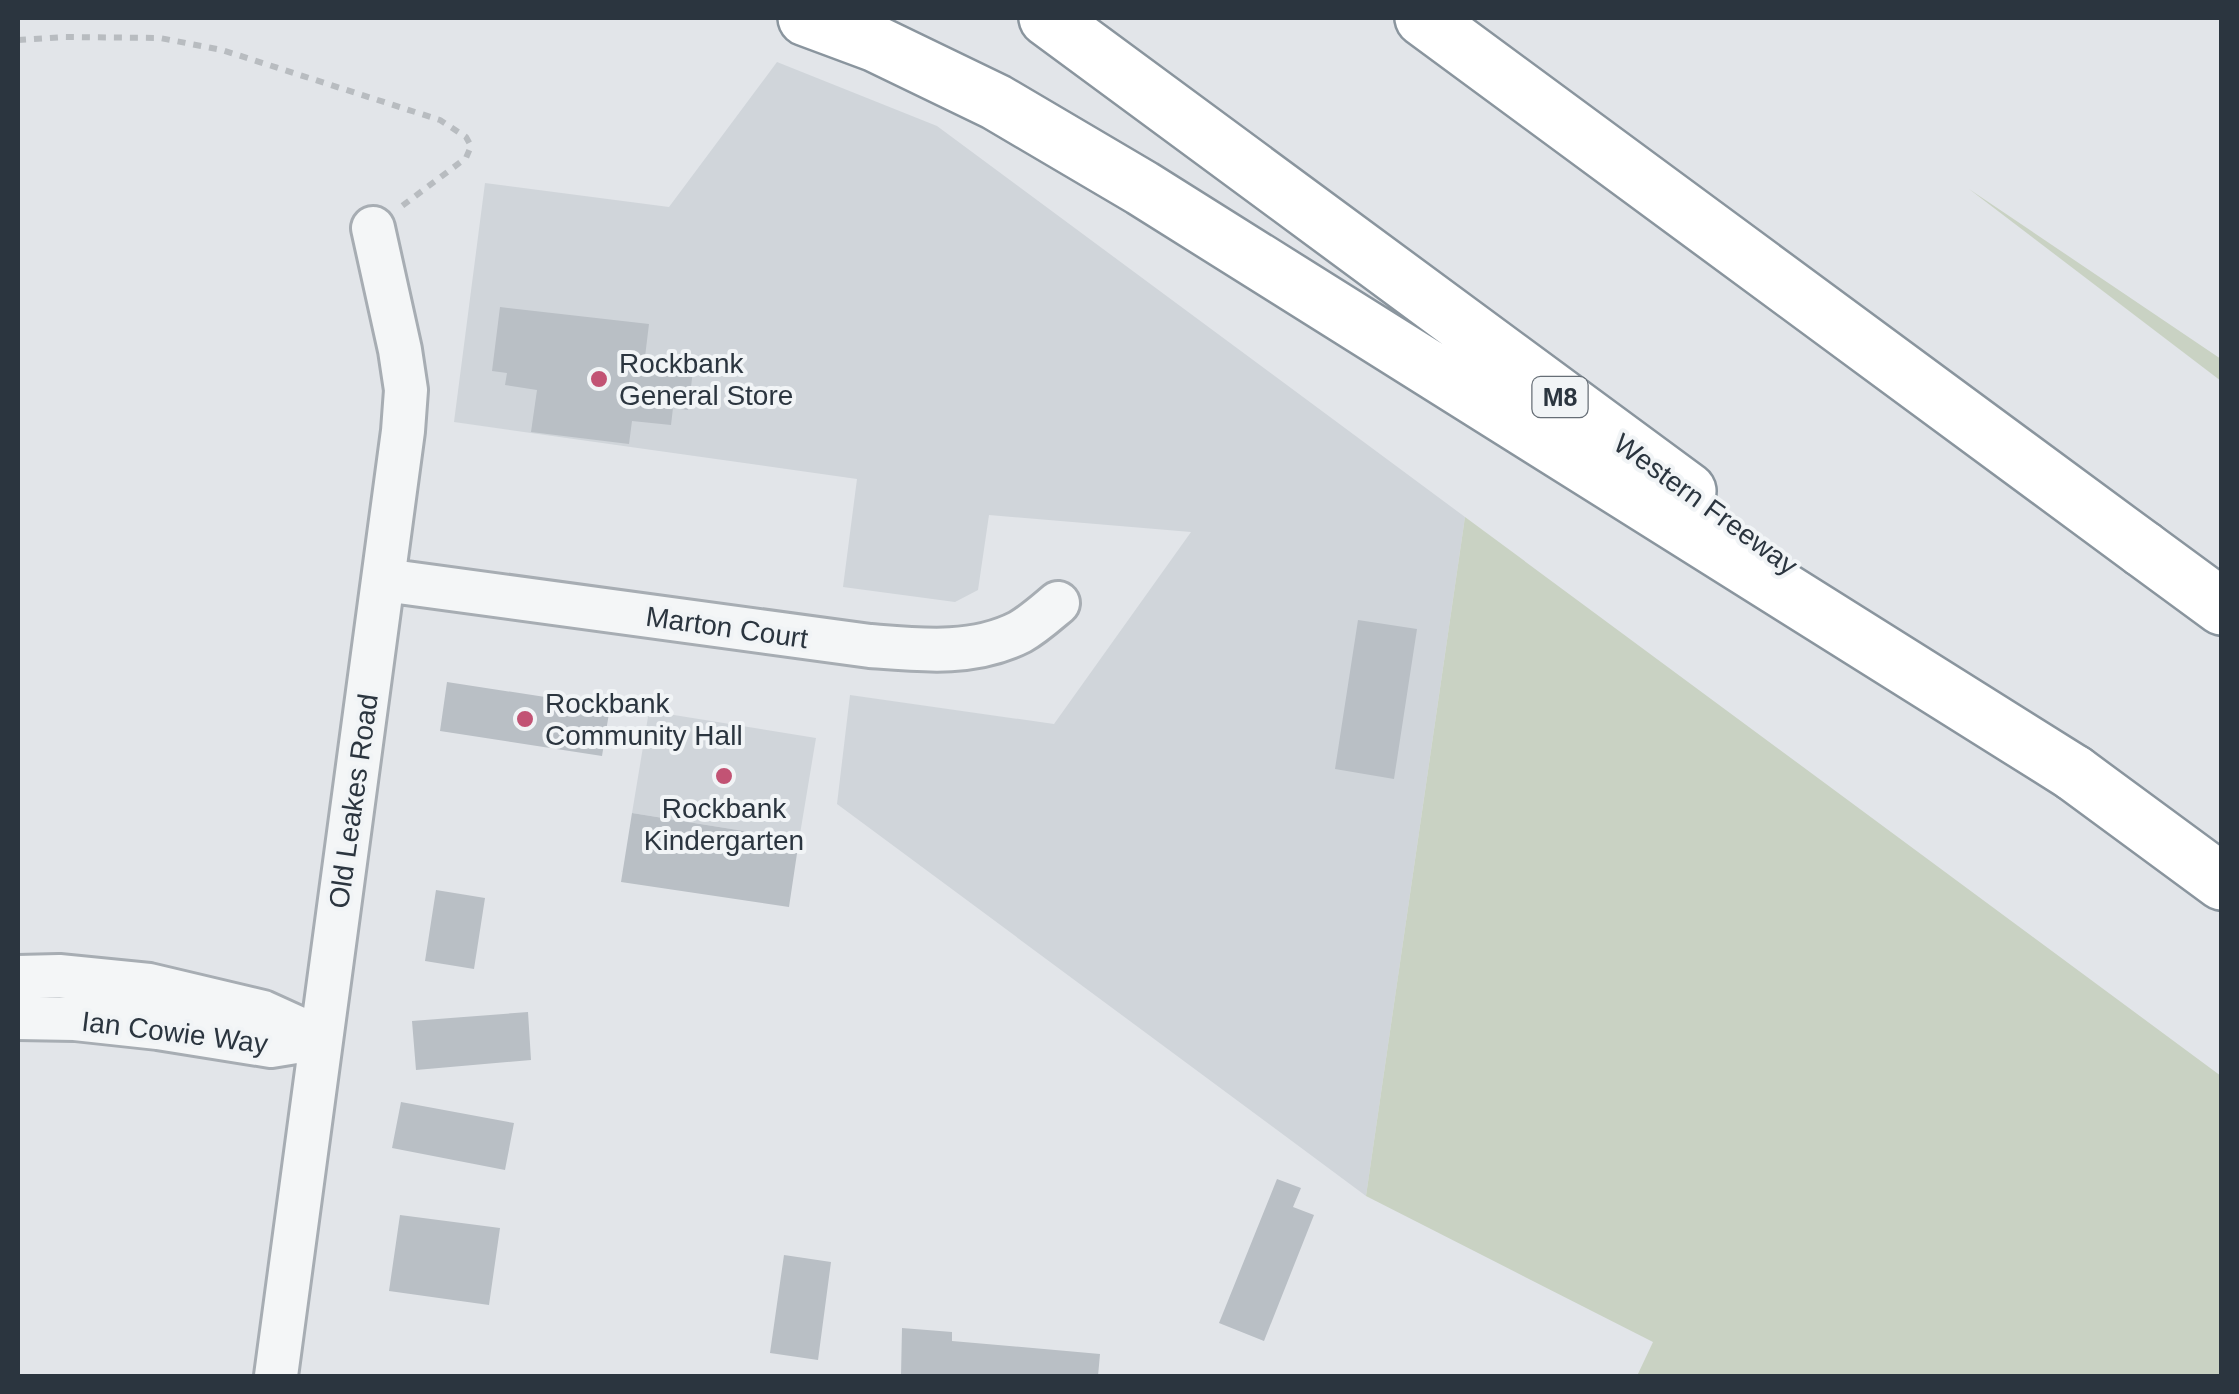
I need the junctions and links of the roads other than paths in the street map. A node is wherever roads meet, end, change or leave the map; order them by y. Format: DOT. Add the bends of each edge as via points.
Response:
graph roads {
  1 [pos="806,18"];
  2 [pos="1047,18"];
  3 [pos="1423,18"];
  4 [pos="1470,18"];
  5 [pos="373,228"];
  6 [pos="2143,549"];
  7 [pos="384,580"];
  8 [pos="1058,603"];
  9 [pos="2222,607"];
  10 [pos="2074,772"];
  11 [pos="2222,882"];
  12 [pos="18,977"];
  13 [pos="18,1018"];
  14 [pos="320,1038"];
  15 [pos="276,1376"];
  1 -- 10 [label="highway" via="996,102 1142,188"];
  2 -- 10 [label="highway, Western Freeway / M8"];
  3 -- 6 [label="highway"];
  4 -- 6 [label="highway"];
  5 -- 7 [label="street, Old Leakes Road" via="406,390"];
  6 -- 9 [label="highway"];
  7 -- 8 [label="street, Marton Court" via="915,650 996,642"];
  7 -- 14 [label="street, Old Leakes Road"];
  10 -- 11 [label="highway, Western Freeway / M8"];
  12 -- 14 [label="street, Ian Cowie Way" via="149,984 263,1012"];
  13 -- 14 [label="street, Ian Cowie Way" via="158,1028 271,1046"];
  14 -- 15 [label="street, Old Leakes Road"];
}
